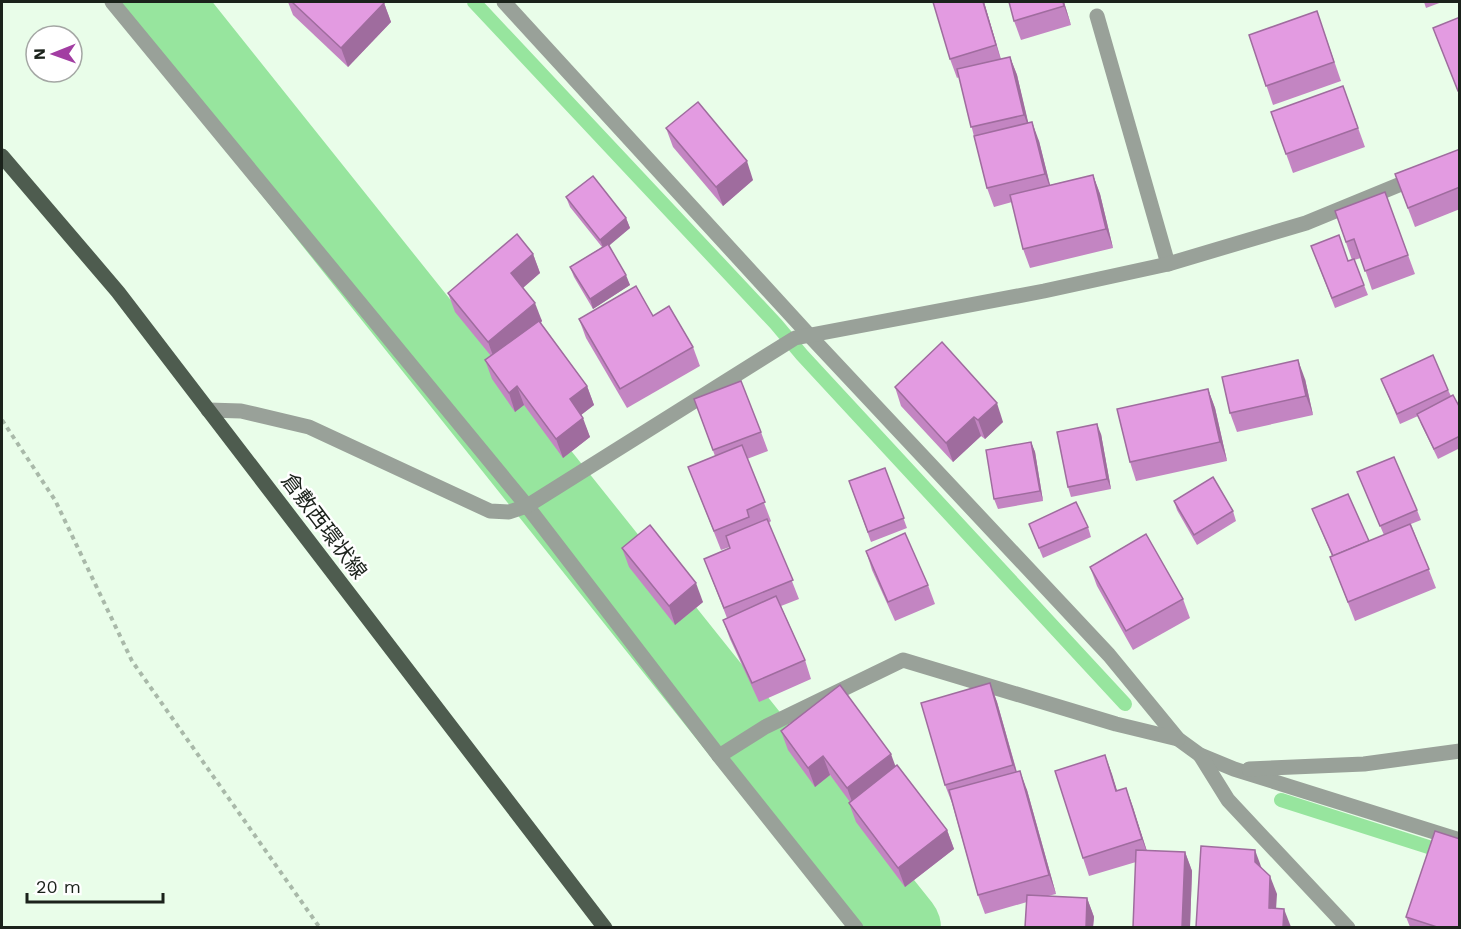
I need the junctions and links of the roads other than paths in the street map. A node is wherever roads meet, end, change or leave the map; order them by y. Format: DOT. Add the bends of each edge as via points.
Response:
graph roads {
  1 [pos="112,2"];
  2 [pos="504,2"];
  3 [pos="1097,16"];
  4 [pos="2,156"];
  5 [pos="1428,173"];
  6 [pos="1168,264"];
  7 [pos="795,339"];
  8 [pos="208,410"];
  9 [pos="533,502"];
  10 [pos="1178,739"];
  11 [pos="1460,752"];
  12 [pos="1200,755"];
  13 [pos="719,756"];
  14 [pos="1234,769"];
  15 [pos="1460,840"];
  16 [pos="605,927"];
  17 [pos="856,927"];
  18 [pos="1348,927"];
  1 -- 9 [label="street"];
  2 -- 7 [label="street"];
  3 -- 6 [label="street"];
  4 -- 8 [label="main road, 倉敷西環状線" via="118,292"];
  5 -- 6 [label="street" via="1306,223"];
  6 -- 7 [label="street"];
  7 -- 9 [label="street"];
  7 -- 10 [label="street" via="1109,655"];
  8 -- 9 [label="street" via="241,411 309,427 490,511 509,512"];
  8 -- 16 [label="main road, 倉敷西環状線"];
  9 -- 13 [label="street"];
  10 -- 12 [label="street"];
  10 -- 13 [label="street" via="903,660 765,727"];
  11 -- 14 [label="street" via="1364,764"];
  12 -- 14 [label="street"];
  12 -- 18 [label="street" via="1228,800"];
  13 -- 17 [label="street"];
  14 -- 15 [label="street"];
}
